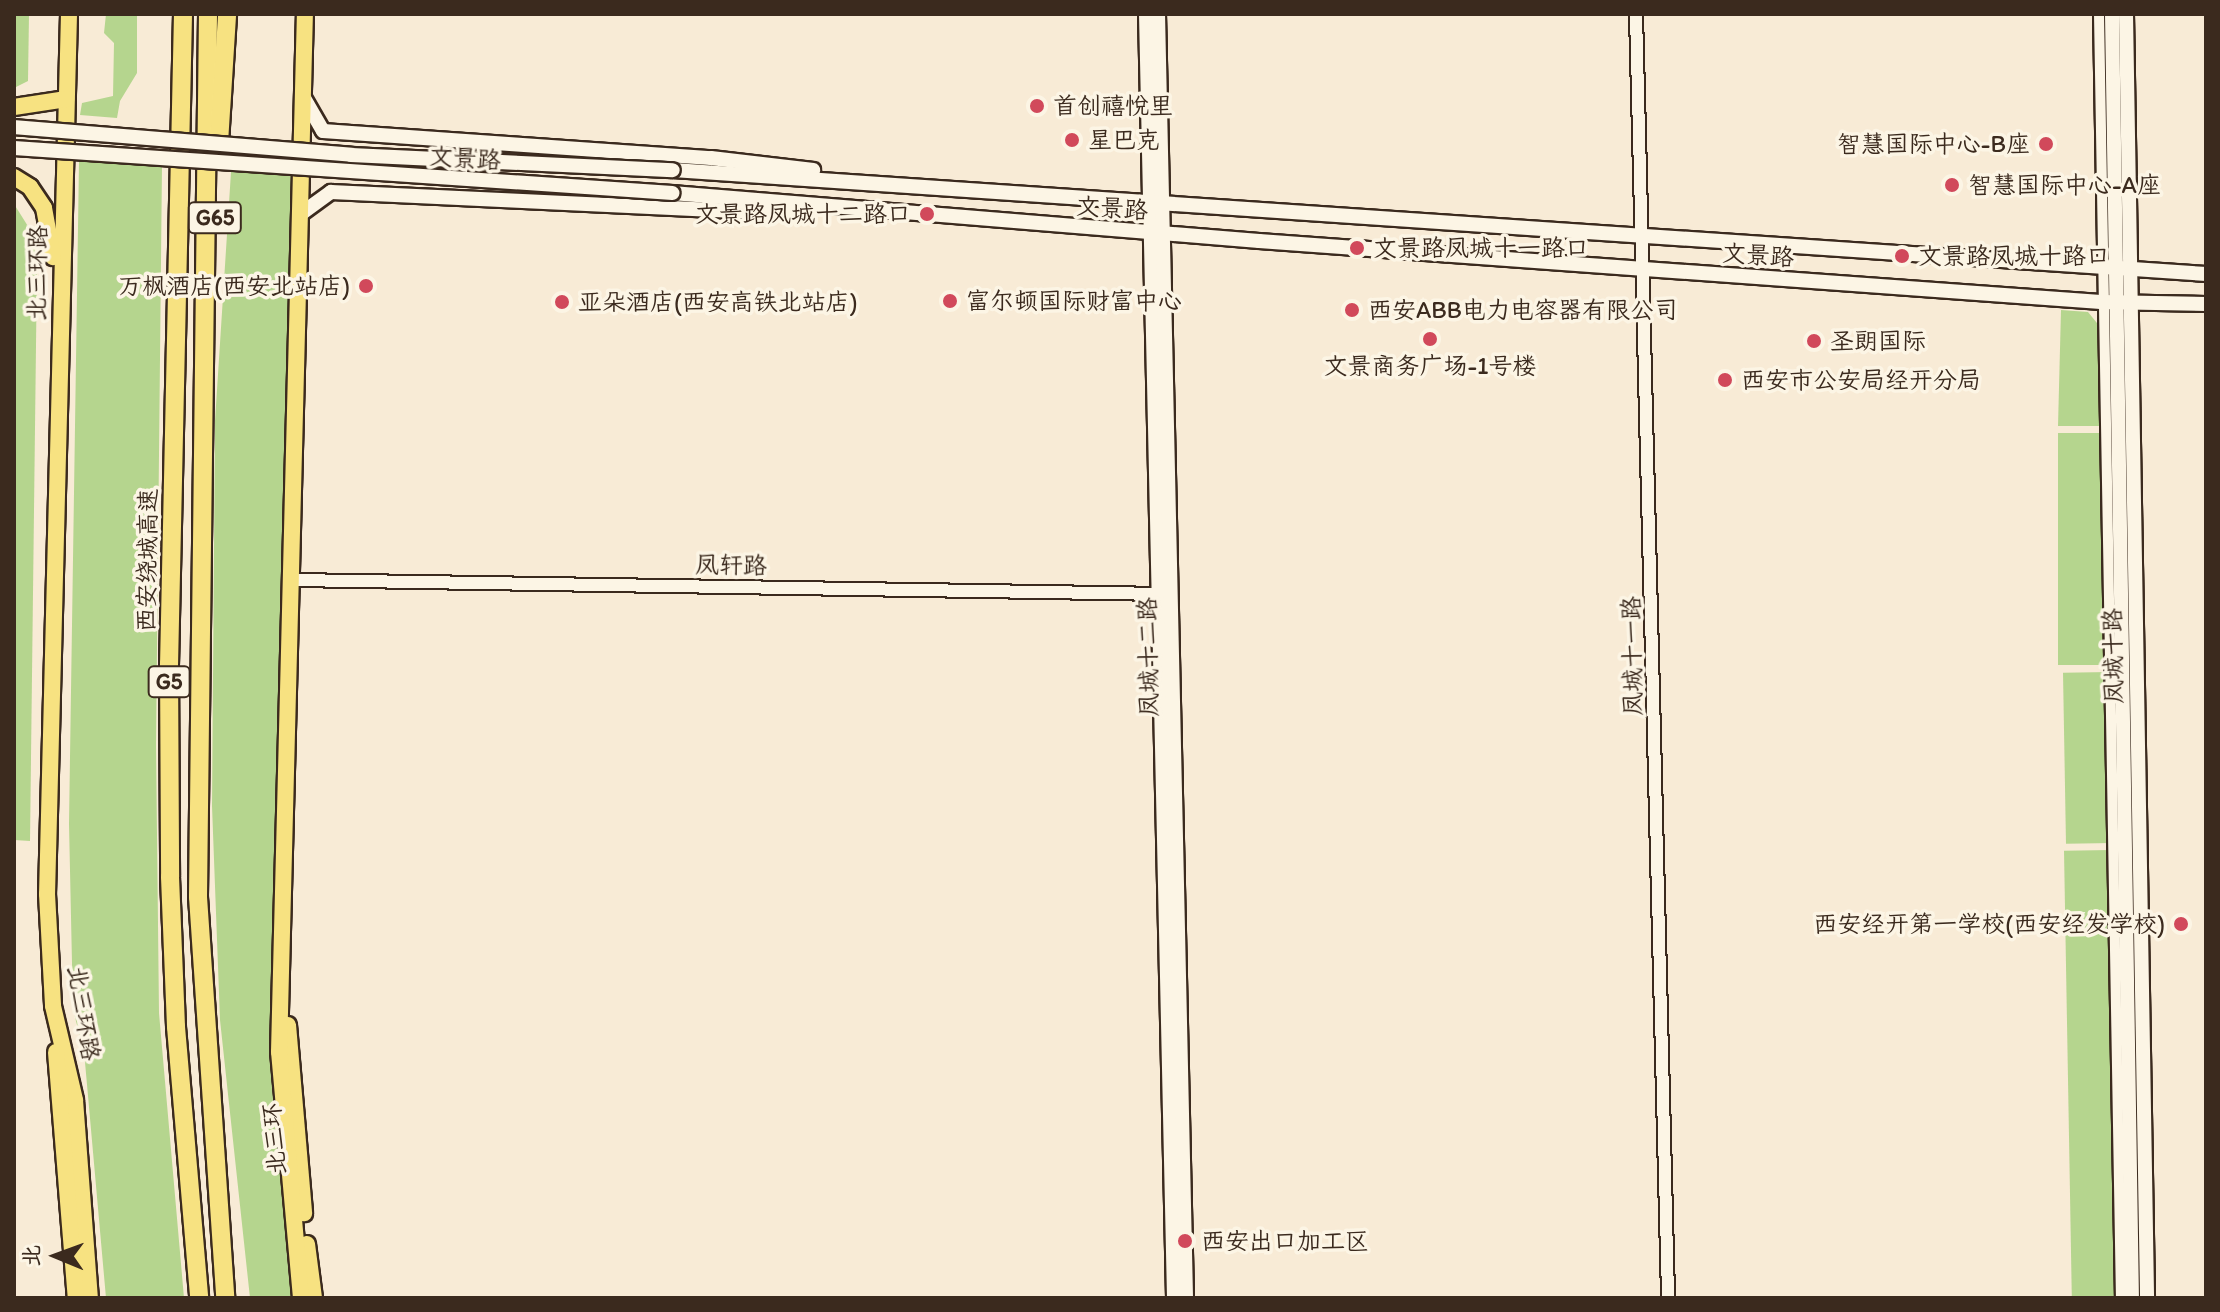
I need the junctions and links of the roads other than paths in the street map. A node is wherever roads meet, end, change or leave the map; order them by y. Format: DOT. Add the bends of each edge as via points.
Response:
graph roads {
  1 [pos="69,14"];
  2 [pos="182,14"];
  3 [pos="208,14"];
  4 [pos="227,14"];
  5 [pos="305,14"];
  6 [pos="1146,14"];
  7 [pos="1158,14"];
  8 [pos="1636,14"];
  9 [pos="2099,14"];
  10 [pos="2112,14"];
  11 [pos="2126,14"];
  12 [pos="304,98"];
  13 [pos="66,99"];
  14 [pos="14,107"];
  15 [pos="14,127"];
  16 [pos="14,148"];
  17 [pos="14,177"];
  18 [pos="856,179"];
  19 [pos="1156,203"];
  20 [pos="838,206"];
  21 [pos="302,213"];
  22 [pos="1158,233"];
  23 [pos="1642,238"];
  24 [pos="1642,269"];
  25 [pos="2132,269"];
  26 [pos="2100,270"];
  27 [pos="2115,270"];
  28 [pos="2206,274"];
  29 [pos="60,295"];
  30 [pos="2133,299"];
  31 [pos="2117,300"];
  32 [pos="2101,302"];
  33 [pos="2206,304"];
  34 [pos="203,421"];
  35 [pos="293,580"];
  36 [pos="1164,594"];
  37 [pos="282,976"];
  38 [pos="53,1006"];
  39 [pos="219,1196"];
  40 [pos="76,1298"];
  41 [pos="90,1298"];
  42 [pos="199,1298"];
  43 [pos="225,1298"];
  44 [pos="236,1298"];
  45 [pos="301,1298"];
  46 [pos="314,1298"];
  47 [pos="1174,1298"];
  48 [pos="1186,1298"];
  49 [pos="1668,1298"];
  50 [pos="2121,1298"];
  51 [pos="2132,1298"];
  52 [pos="2147,1298"];
  1 -- 13 [label="highway, 北三环路"];
  2 -- 42 [label="highway, 西安绕城高速 / G5" via="170,877 176,1027"];
  3 -- 34 [label="highway, G5"];
  4 -- 34 [label="highway, G65"];
  5 -- 12 [label="highway"];
  6 -- 19 [label="main road, 凤城十二路"];
  7 -- 19 [label="main road, 凤城十二路"];
  8 -- 23 [label="street, 凤城十一路"];
  9 -- 26 [label="street"];
  10 -- 27 [label="main road, 凤城十路"];
  11 -- 25 [label="main road, 凤城十路"];
  12 -- 18 [label="main road" via="323,131 711,158"];
  12 -- 21 [label="highway"];
  13 -- 14 [label="highway"];
  13 -- 29 [label="highway, 北三环路"];
  15 -- 18 [label="main road, 文景路, bridge" via="351,155"];
  16 -- 20 [label="main road, 文景路, bridge"];
  17 -- 29 [label="highway" via="30,187 44,208"];
  18 -- 19 [label="main road, 文景路"];
  19 -- 22 [label="main road, 凤城十二路"];
  19 -- 23 [label="main road, 文景路"];
  20 -- 21 [label="main road" via="773,213 331,192"];
  20 -- 22 [label="main road, 文景路"];
  21 -- 35 [label="highway"];
  22 -- 24 [label="main road, 文景路"];
  22 -- 36 [label="main road, 凤城十二路"];
  23 -- 24 [label="street, 凤城十一路"];
  23 -- 26 [label="main road, 文景路"];
  24 -- 32 [label="main road, 文景路"];
  24 -- 49 [label="street, 凤城十一路"];
  25 -- 27 [label="main road, 文景路"];
  25 -- 28 [label="main road, 文景路"];
  25 -- 30 [label="main road, 凤城十路"];
  26 -- 27 [label="main road, 文景路"];
  26 -- 32 [label="street"];
  27 -- 31 [label="main road, 凤城十路"];
  29 -- 38 [label="highway, 北三环路" via="47,894"];
  30 -- 31 [label="main road, 文景路"];
  30 -- 33 [label="main road, 文景路"];
  30 -- 52 [label="main road, 凤城十路"];
  31 -- 32 [label="main road, 文景路"];
  31 -- 51 [label="main road, 凤城十路"];
  32 -- 50 [label="street"];
  34 -- 39 [label="highway, G5" via="198,897"];
  35 -- 36 [label="street, 凤轩路"];
  35 -- 37 [label="highway"];
  36 -- 47 [label="main road, 凤城十二路"];
  36 -- 48 [label="main road, 凤城十二路"];
  37 -- 45 [label="highway" via="279,1052"];
  37 -- 46 [label="highway, 北三环"];
  38 -- 40 [label="highway"];
  38 -- 41 [label="highway, 北三环路" via="75,1100"];
  39 -- 43 [label="highway, G5"];
  39 -- 44 [label="highway"];
}
